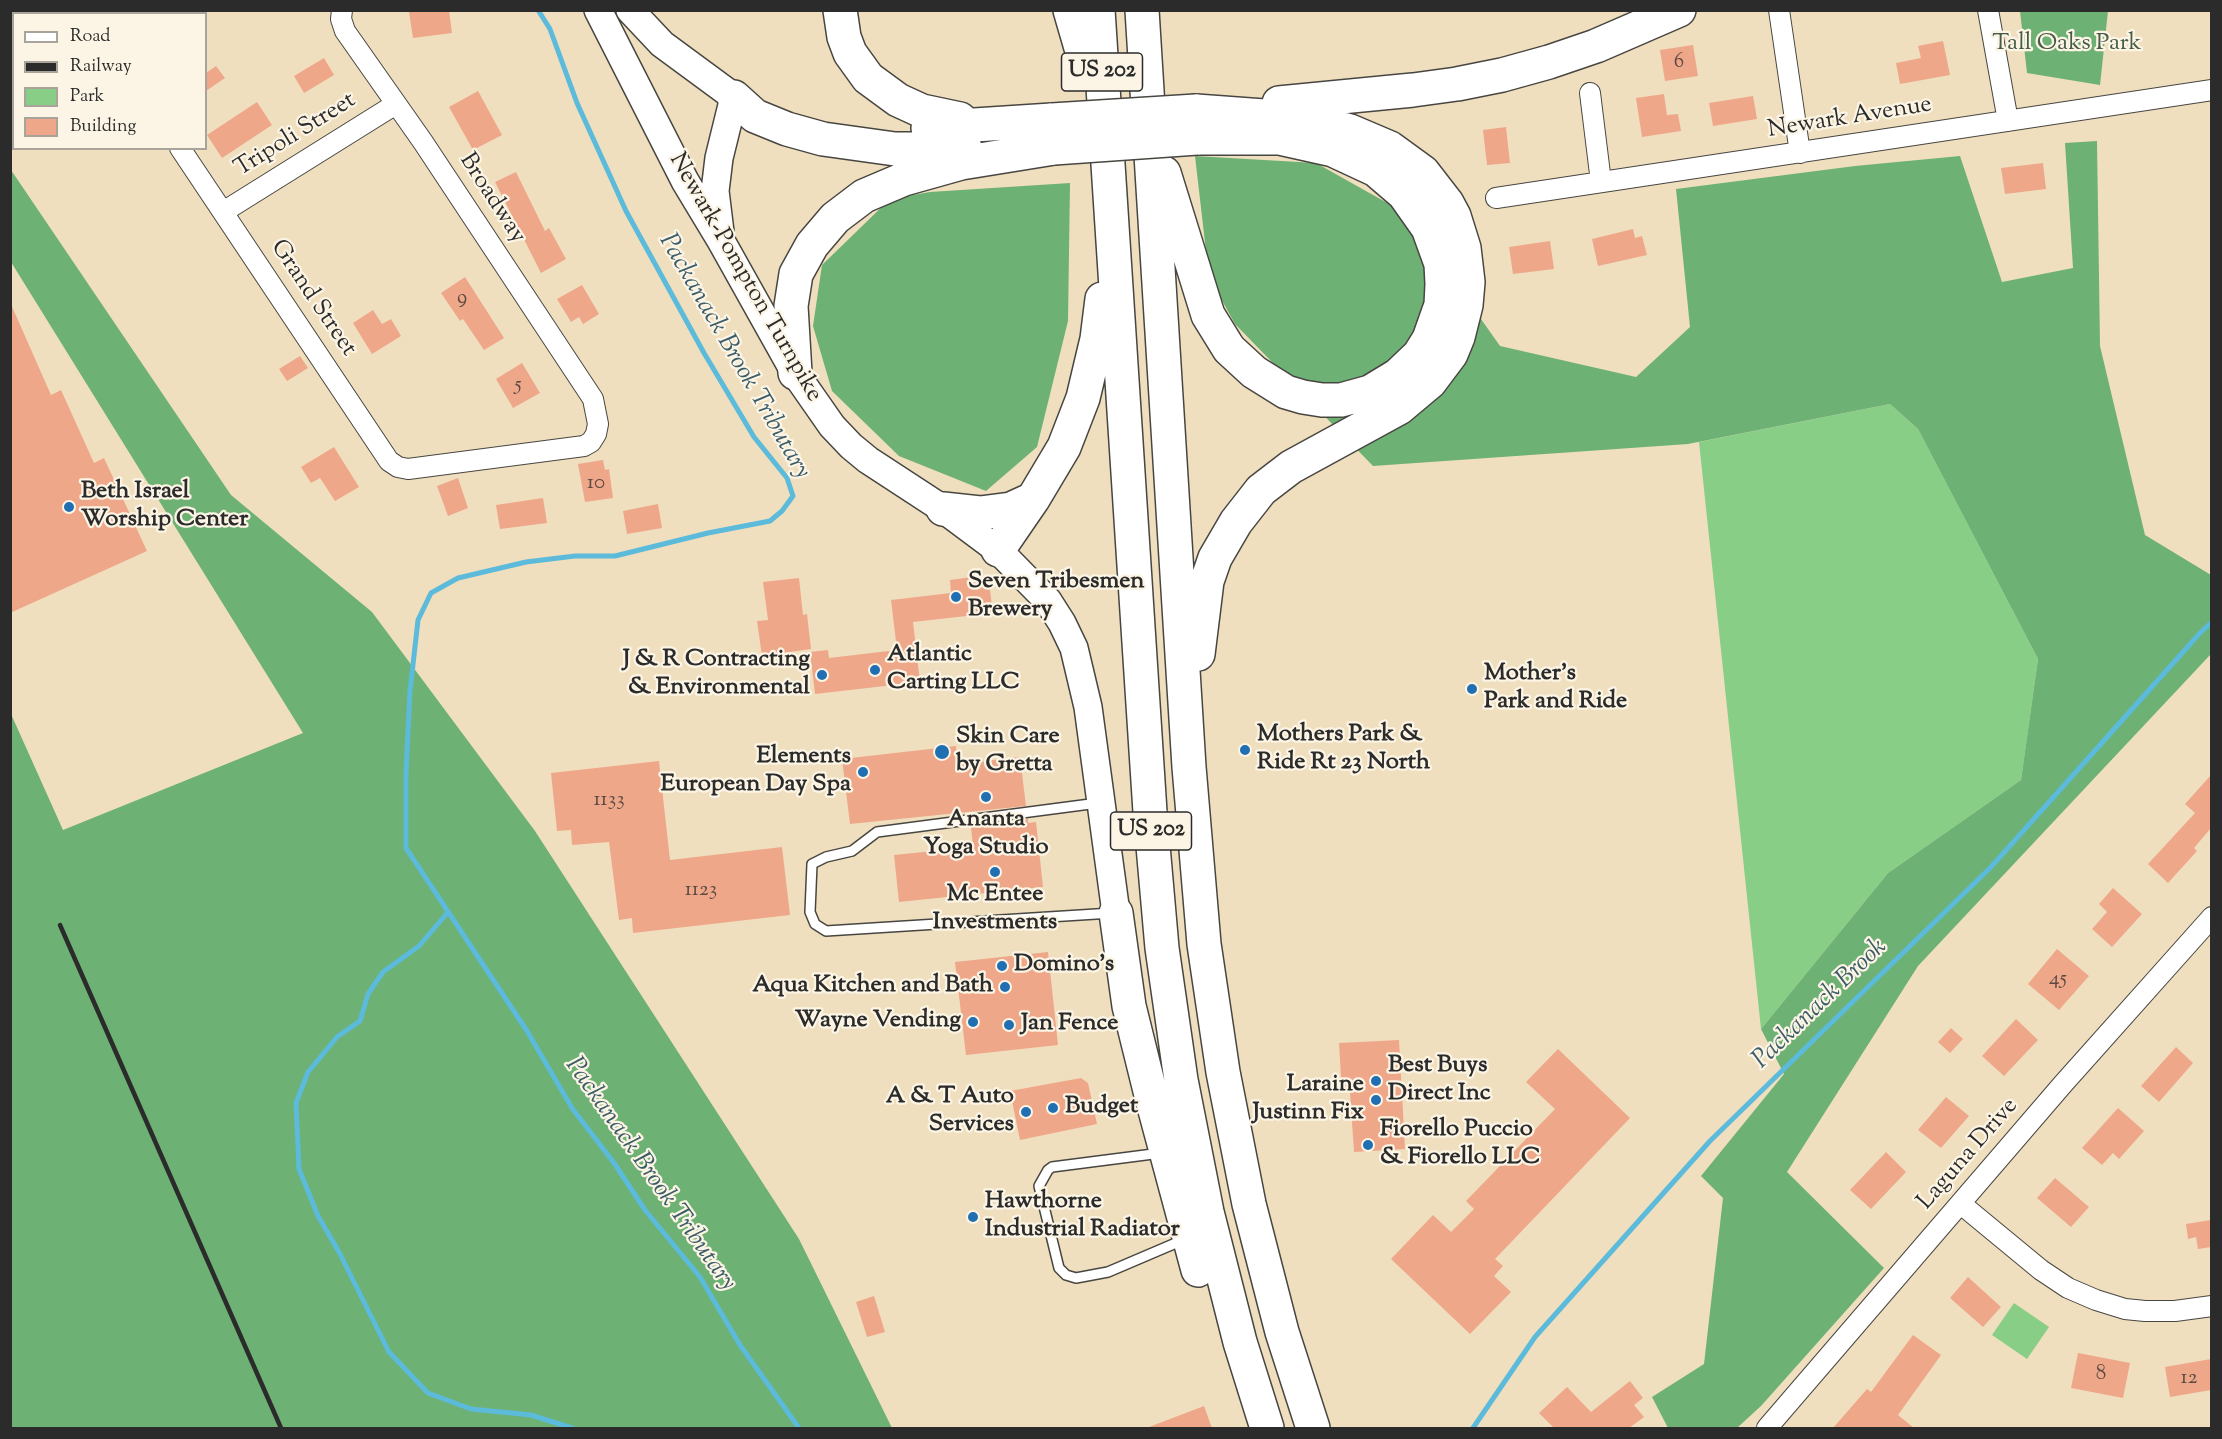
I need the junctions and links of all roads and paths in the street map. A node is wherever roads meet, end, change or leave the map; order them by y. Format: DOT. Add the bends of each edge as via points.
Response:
graph roads {
  1 [pos="342,10"];
  2 [pos="598,10"];
  3 [pos="630,10"];
  4 [pos="840,10"];
  5 [pos="1070,10"];
  6 [pos="1098,10"];
  7 [pos="1679,10"];
  8 [pos="1779,10"];
  9 [pos="1988,10"];
  10 [pos="1144,18"];
  11 [pos="2211,90"];
  12 [pos="1590,93"];
  13 [pos="734,97"];
  14 [pos="396,104"];
  15 [pos="2008,121"];
  16 [pos="1197,124"];
  17 [pos="1149,129"];
  18 [pos="1106,133"];
  19 [pos="1053,134"];
  20 [pos="181,150"];
  21 [pos="1800,153"];
  22 [pos="1601,182"];
  23 [pos="1497,198"];
  24 [pos="222,212"];
  25 [pos="1112,222"];
  26 [pos="720,239"];
  27 [pos="795,373"];
  28 [pos="408,469"];
  29 [pos="1032,499"];
  30 [pos="943,509"];
  31 [pos="998,550"];
  32 [pos="1188,742"];
  33 [pos="1101,802"];
  34 [pos="1116,913"];
  35 [pos="2211,918"];
  36 [pos="1166,1152"];
  37 [pos="1961,1204"];
  38 [pos="1189,1237"];
  39 [pos="2211,1306"];
  40 [pos="1259,1428"];
  41 [pos="1268,1428"];
  42 [pos="1313,1428"];
  43 [pos="1767,1428"];
  1 -- 14 [label="street, Broadway" via="345,32"];
  2 -- 26 [label="main road, Newark-Pompton Turnpike" via="685,182"];
  3 -- 13 [label="main road" via="662,44"];
  4 -- 19 [label="highway" via="850,52 868,78 898,100 922,111"];
  5 -- 18 [label="highway"];
  6 -- 18 [label="highway, US 202"];
  7 -- 16 [label="highway" via="1549,62 1457,84"];
  8 -- 21 [label="street"];
  9 -- 15 [label="street"];
  10 -- 17 [label="highway, US 202"];
  11 -- 15 [label="street, Newark Avenue"];
  12 -- 22 [label="street"];
  13 -- 19 [label="highway" via="755,116 787,129 859,145 906,149"];
  13 -- 26 [label="main road" via="719,158 716,191"];
  14 -- 24 [label="street, Tripoli Street"];
  14 -- 28 [label="street, Broadway" via="593,399 597,418 596,434 584,446"];
  15 -- 21 [label="street, Newark Avenue"];
  16 -- 17 [label="highway" via="1333,150 1376,170 1418,210 1435,245 1442,284 1438,314 1429,339 1398,375 1370,392 1341,400 1322,400 1286,392 1254,372 1229,349 1208,315"];
  16 -- 19 [label="highway, bridge"];
  16 -- 32 [label="highway" via="1305,119 1350,131 1390,148 1423,172 1447,202 1464,248 1468,282 1458,337 1451,354 1430,382 1399,408 1291,466 1261,490 1236,522 1215,558 1208,581"];
  17 -- 32 [label="highway, US 202"];
  18 -- 25 [label="highway, US 202"];
  19 -- 27 [label="highway" via="904,179 864,196 835,218 812,245 796,274 791,306"];
  20 -- 24 [label="street, Grand Street"];
  21 -- 22 [label="street, Newark Avenue"];
  22 -- 23 [label="street, Newark Avenue"];
  24 -- 28 [label="street, Grand Street" via="389,461"];
  25 -- 29 [label="highway" via="1097,339 1083,398 1064,447"];
  25 -- 41 [label="highway, US 202" via="1163,959 1207,1212 1240,1342"];
  26 -- 27 [label="main road, Newark-Pompton Turnpike"];
  27 -- 30 [label="main road, Newark-Pompton Turnpike" via="851,446"];
  29 -- 30 [label="highway" via="1011,509 980,513"];
  29 -- 31 [label="highway"];
  30 -- 31 [label="main road, Newark-Pompton Turnpike"];
  31 -- 33 [label="main road, Newark-Pompton Turnpike" via="1048,601 1074,648 1088,707"];
  32 -- 42 [label="highway, US 202" via="1203,933 1235,1138 1265,1269"];
  33 -- 34 [label="main road, Newark-Pompton Turnpike"];
  33 -- 34 [label="lane" via="877,832 852,851 812,864 810,912 815,924 826,931"];
  34 -- 36 [label="highway" via="1129,1006"];
  35 -- 37 [label="street, Laguna Drive"];
  36 -- 38 [label="highway"];
  36 -- 38 [label="lane" via="1048,1170 1039,1186 1059,1268 1076,1278 1108,1272"];
  37 -- 39 [label="street" via="2041,1270 2096,1300 2145,1311"];
  37 -- 43 [label="street, Laguna Drive"];
  38 -- 40 [label="highway" via="1223,1348"];
}
